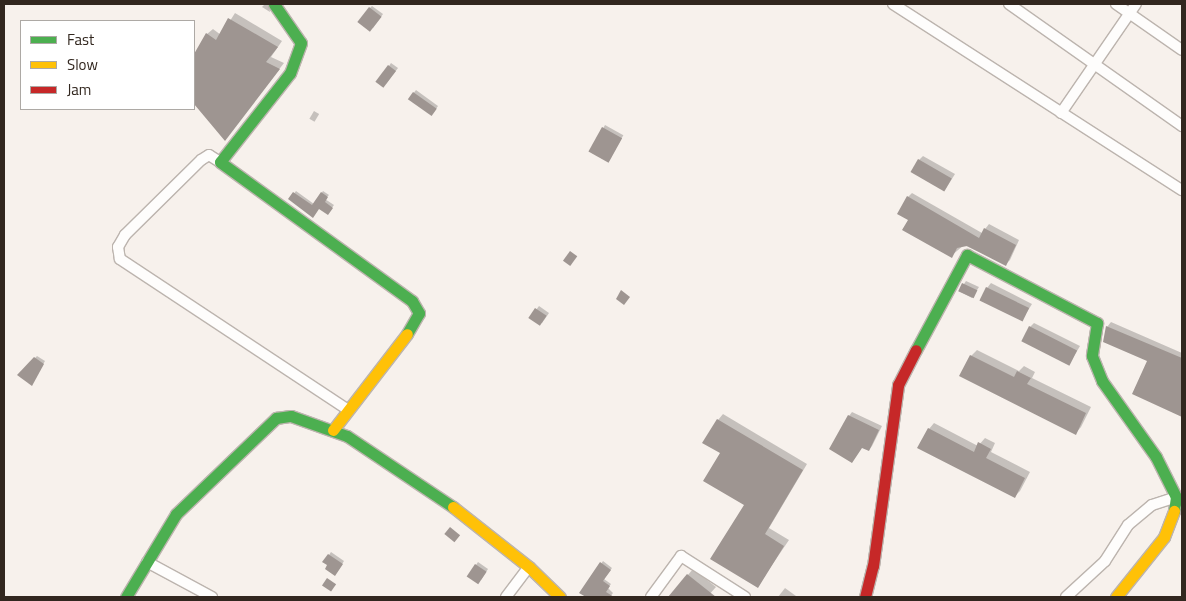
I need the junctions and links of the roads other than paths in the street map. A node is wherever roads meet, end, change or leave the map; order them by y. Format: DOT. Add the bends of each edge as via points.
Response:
graph roads {
  1 [pos="274,4"];
  2 [pos="1009,4"];
  3 [pos="1116,4"];
  4 [pos="1136,4"];
  5 [pos="897,5"];
  6 [pos="1130,13"];
  7 [pos="1182,50"];
  8 [pos="1095,64"];
  9 [pos="1061,113"];
  10 [pos="1182,126"];
  11 [pos="220,162"];
  12 [pos="1182,190"];
  13 [pos="348,410"];
  14 [pos="333,430"];
  15 [pos="1179,500"];
  16 [pos="147,562"];
  17 [pos="529,566"];
  18 [pos="126,597"];
  19 [pos="212,597"];
  20 [pos="506,597"];
  21 [pos="560,597"];
  22 [pos="651,597"];
  23 [pos="745,597"];
  24 [pos="865,597"];
  25 [pos="1066,597"];
  26 [pos="1116,597"];
  1 -- 11 [label="street" via="301,43 290,73"];
  2 -- 8 [label="street"];
  3 -- 6 [label="street"];
  4 -- 6 [label="street"];
  5 -- 9 [label="street"];
  6 -- 7 [label="street"];
  6 -- 8 [label="street"];
  8 -- 9 [label="street"];
  8 -- 10 [label="street"];
  9 -- 12 [label="street"];
  11 -- 13 [label="street" via="412,301 419,312 415,324"];
  11 -- 13 [label="street" via="209,155 201,160 125,234 118,247 120,259"];
  13 -- 14 [label="street"];
  14 -- 16 [label="street" via="291,416 276,418 176,514"];
  14 -- 17 [label="street" via="431,490"];
  15 -- 24 [label="street" via="1156,457 1102,380 1092,356 1097,323 967,255 898,385 873,566"];
  15 -- 25 [label="street" via="1152,505 1128,526 1105,561"];
  15 -- 26 [label="street" via="1164,537"];
  16 -- 18 [label="street"];
  16 -- 19 [label="street"];
  17 -- 20 [label="street"];
  17 -- 21 [label="street"];
  22 -- 23 [label="street" via="681,556"];
}
